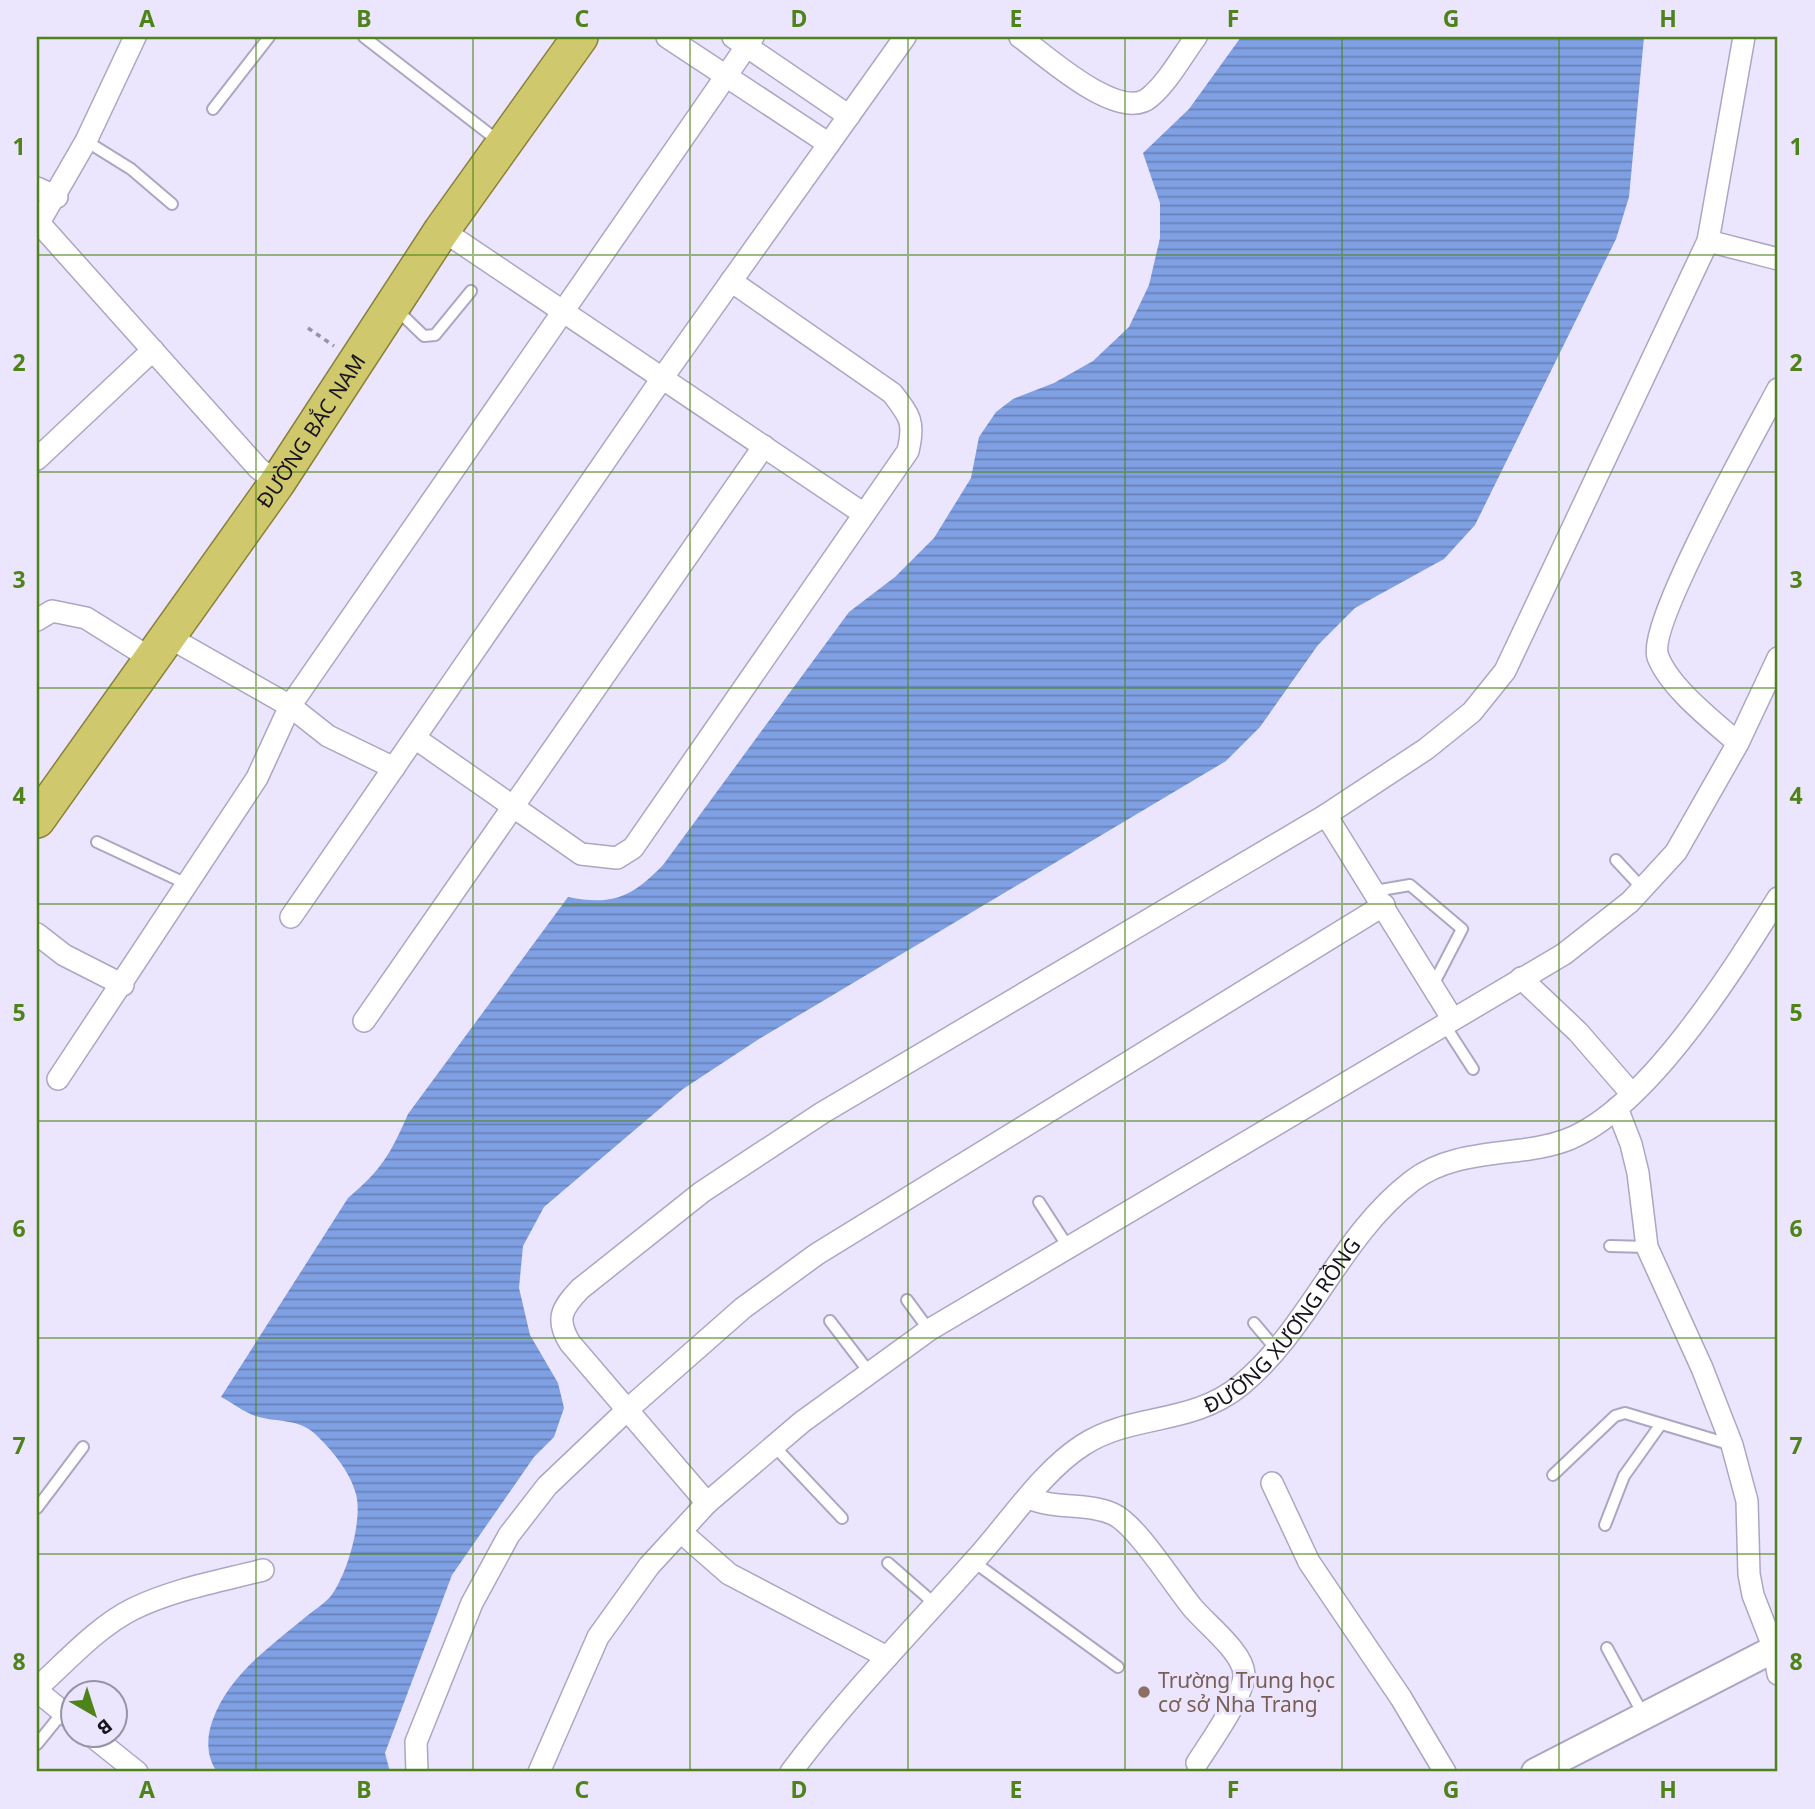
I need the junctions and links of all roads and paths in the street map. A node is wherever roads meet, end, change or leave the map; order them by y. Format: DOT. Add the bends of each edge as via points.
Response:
graph roads {
  1 [pos="135,37"];
  2 [pos="269,37"];
  3 [pos="364,37"];
  4 [pos="580,37"];
  5 [pos="667,37"];
  6 [pos="905,37"];
  7 [pos="1020,37"];
  8 [pos="1196,37"];
  9 [pos="1744,37"];
  10 [pos="744,40"];
  11 [pos="727,75"];
  12 [pos="214,109"];
  13 [pos="849,116"];
  14 [pos="86,141"];
  15 [pos="829,144"];
  16 [pos="503,145"];
  17 [pos="47,193"];
  18 [pos="173,204"];
  19 [pos="38,225"];
  20 [pos="442,230"];
  21 [pos="1708,241"];
  22 [pos="1778,259"];
  23 [pos="731,281"];
  24 [pos="471,291"];
  25 [pos="393,306"];
  26 [pos="563,312"];
  27 [pos="308,328"];
  28 [pos="153,350"];
  29 [pos="356,361"];
  30 [pos="663,377"];
  31 [pos="1778,389"];
  32 [pos="764,446"];
  33 [pos="37,459"];
  34 [pos="277,483"];
  35 [pos="864,514"];
  36 [pos="37,620"];
  37 [pos="160,648"];
  38 [pos="1778,658"];
  39 [pos="290,706"];
  40 [pos="415,738"];
  41 [pos="1738,743"];
  42 [pos="394,768"];
  43 [pos="512,808"];
  44 [pos="1326,815"];
  45 [pos="37,820"];
  46 [pos="97,842"];
  47 [pos="1616,860"];
  48 [pos="188,885"];
  49 [pos="1643,889"];
  50 [pos="1379,898"];
  51 [pos="1778,898"];
  52 [pos="291,917"];
  53 [pos="37,934"];
  54 [pos="1521,978"];
  55 [pos="123,985"];
  56 [pos="1433,985"];
  57 [pos="1448,1020"];
  58 [pos="364,1021"];
  59 [pos="1473,1069"];
  60 [pos="58,1079"];
  61 [pos="1624,1101"];
  62 [pos="1039,1202"];
  63 [pos="1610,1246"];
  64 [pos="1068,1247"];
  65 [pos="1647,1247"];
  66 [pos="907,1300"];
  67 [pos="830,1321"];
  68 [pos="1254,1323"];
  69 [pos="929,1330"];
  70 [pos="1276,1349"];
  71 [pos="869,1372"];
  72 [pos="628,1410"];
  73 [pos="1661,1424"];
  74 [pos="1732,1445"];
  75 [pos="774,1446"];
  76 [pos="83,1447"];
  77 [pos="1553,1475"];
  78 [pos="1272,1483"];
  79 [pos="1029,1498"];
  80 [pos="707,1503"];
  81 [pos="37,1508"];
  82 [pos="842,1518"];
  83 [pos="1605,1525"];
  84 [pos="681,1532"];
  85 [pos="974,1562"];
  86 [pos="888,1563"];
  87 [pos="263,1570"];
  88 [pos="935,1604"];
  89 [pos="1607,1648"];
  90 [pos="1777,1656"];
  91 [pos="887,1657"];
  92 [pos="1118,1667"];
  93 [pos="37,1689"];
  94 [pos="60,1710"];
  95 [pos="1644,1716"];
  96 [pos="60,1724"];
  97 [pos="37,1744"];
  98 [pos="110,1750"];
  99 [pos="1198,1763"];
  100 [pos="546,1770"];
  101 [pos="137,1772"];
  102 [pos="416,1772"];
  103 [pos="791,1772"];
  104 [pos="1445,1772"];
  105 [pos="1535,1772"];
  1 -- 14 [label="street"];
  2 -- 12 [label="lane"];
  3 -- 16 [label="lane"];
  4 -- 16 [label="highway, ĐƯỜNG BẮC NAM"];
  5 -- 11 [label="street"];
  6 -- 13 [label="street"];
  7 -- 8 [label="street" via="1118,103 1149,99"];
  9 -- 21 [label="street"];
  10 -- 11 [label="street"];
  10 -- 13 [label="street"];
  11 -- 15 [label="street"];
  11 -- 26 [label="street"];
  13 -- 15 [label="street"];
  14 -- 17 [label="street"];
  14 -- 18 [label="lane" via="131,169"];
  15 -- 23 [label="street"];
  16 -- 20 [label="highway, ĐƯỜNG BẮC NAM"];
  17 -- 19 [label="street"];
  19 -- 28 [label="street"];
  20 -- 25 [label="highway, ĐƯỜNG BẮC NAM"];
  20 -- 26 [label="street"];
  21 -- 22 [label="street"];
  21 -- 44 [label="street" via="1505,671 1472,712 1426,749"];
  23 -- 30 [label="street"];
  23 -- 35 [label="street" via="892,393 908,413 913,429 908,451"];
  24 -- 25 [label="lane" via="435,335 424,335"];
  25 -- 29 [label="highway, ĐƯỜNG BẮC NAM"];
  26 -- 30 [label="street"];
  26 -- 39 [label="street"];
  27 -- 29 [label="path"];
  28 -- 33 [label="street"];
  28 -- 34 [label="street" via="258,468"];
  29 -- 34 [label="highway, ĐƯỜNG BẮC NAM"];
  30 -- 32 [label="street"];
  30 -- 40 [label="street"];
  31 -- 41 [label="street" via="1706,525 1656,648 1663,665 1692,702"];
  32 -- 35 [label="street"];
  32 -- 43 [label="street"];
  34 -- 37 [label="highway, ĐƯỜNG BẮC NAM"];
  35 -- 43 [label="street" via="632,848 617,858 581,854"];
  36 -- 37 [label="street" via="52,611 86,618"];
  37 -- 39 [label="street"];
  37 -- 45 [label="highway, ĐƯỜNG BẮC NAM"];
  38 -- 41 [label="street"];
  39 -- 42 [label="street" via="328,736"];
  39 -- 48 [label="street" via="257,778"];
  40 -- 42 [label="street"];
  40 -- 43 [label="street"];
  41 -- 49 [label="street" via="1676,852"];
  42 -- 52 [label="street"];
  43 -- 58 [label="street"];
  44 -- 50 [label="street"];
  44 -- 72 [label="street" via="822,1113 702,1192 580,1289 563,1307 561,1329"];
  46 -- 48 [label="lane"];
  47 -- 49 [label="lane"];
  48 -- 55 [label="street"];
  49 -- 54 [label="street" via="1564,954"];
  50 -- 56 [label="street"];
  50 -- 56 [label="lane" via="1410,885 1462,929"];
  50 -- 72 [label="street" via="817,1254 743,1308"];
  51 -- 61 [label="street, ĐƯỜNG XƯƠNG RỒNG" via="1725,984"];
  53 -- 55 [label="street" via="64,955"];
  54 -- 57 [label="street"];
  54 -- 61 [label="street" via="1578,1032"];
  55 -- 60 [label="street"];
  56 -- 57 [label="street"];
  57 -- 59 [label="lane"];
  57 -- 64 [label="street"];
  61 -- 65 [label="street"];
  61 -- 70 [label="street, ĐƯỜNG XƯƠNG RỒNG" via="1599,1123 1567,1140 1478,1155 1415,1178 1381,1208"];
  62 -- 64 [label="lane"];
  63 -- 65 [label="lane"];
  64 -- 69 [label="street"];
  65 -- 74 [label="street"];
  66 -- 69 [label="lane"];
  67 -- 71 [label="lane"];
  68 -- 70 [label="lane"];
  69 -- 71 [label="street"];
  70 -- 79 [label="street, ĐƯỜNG XƯƠNG RỒNG" via="1218,1402 1196,1412 1106,1433 1083,1445 1061,1461"];
  71 -- 75 [label="street"];
  72 -- 80 [label="street"];
  72 -- 102 [label="street" via="547,1486 509,1535 472,1603 416,1742"];
  73 -- 74 [label="lane"];
  73 -- 77 [label="lane" via="1636,1414 1615,1416"];
  73 -- 83 [label="lane" via="1624,1476"];
  74 -- 90 [label="street" via="1747,1500 1753,1595"];
  75 -- 80 [label="street"];
  75 -- 82 [label="lane"];
  76 -- 81 [label="lane"];
  78 -- 104 [label="street" via="1309,1562"];
  79 -- 85 [label="street, ĐƯỜNG XƯƠNG RỒNG"];
  79 -- 99 [label="street" via="1043,1504 1093,1507 1125,1521 1237,1656 1244,1676 1240,1691"];
  80 -- 84 [label="street"];
  84 -- 91 [label="street" via="729,1574"];
  84 -- 100 [label="street" via="649,1566 598,1637"];
  85 -- 88 [label="street, ĐƯỜNG XƯƠNG RỒNG"];
  85 -- 92 [label="lane"];
  86 -- 88 [label="lane"];
  87 -- 93 [label="street" via="162,1596 131,1610"];
  88 -- 91 [label="street, ĐƯỜNG XƯƠNG RỒNG"];
  89 -- 95 [label="lane"];
  90 -- 95 [label="street"];
  91 -- 103 [label="street, ĐƯỜNG XƯƠNG RỒNG"];
  93 -- 94 [label="street"];
  95 -- 105 [label="street"];
  96 -- 97 [label="lane"];
  98 -- 101 [label="street"];
}
